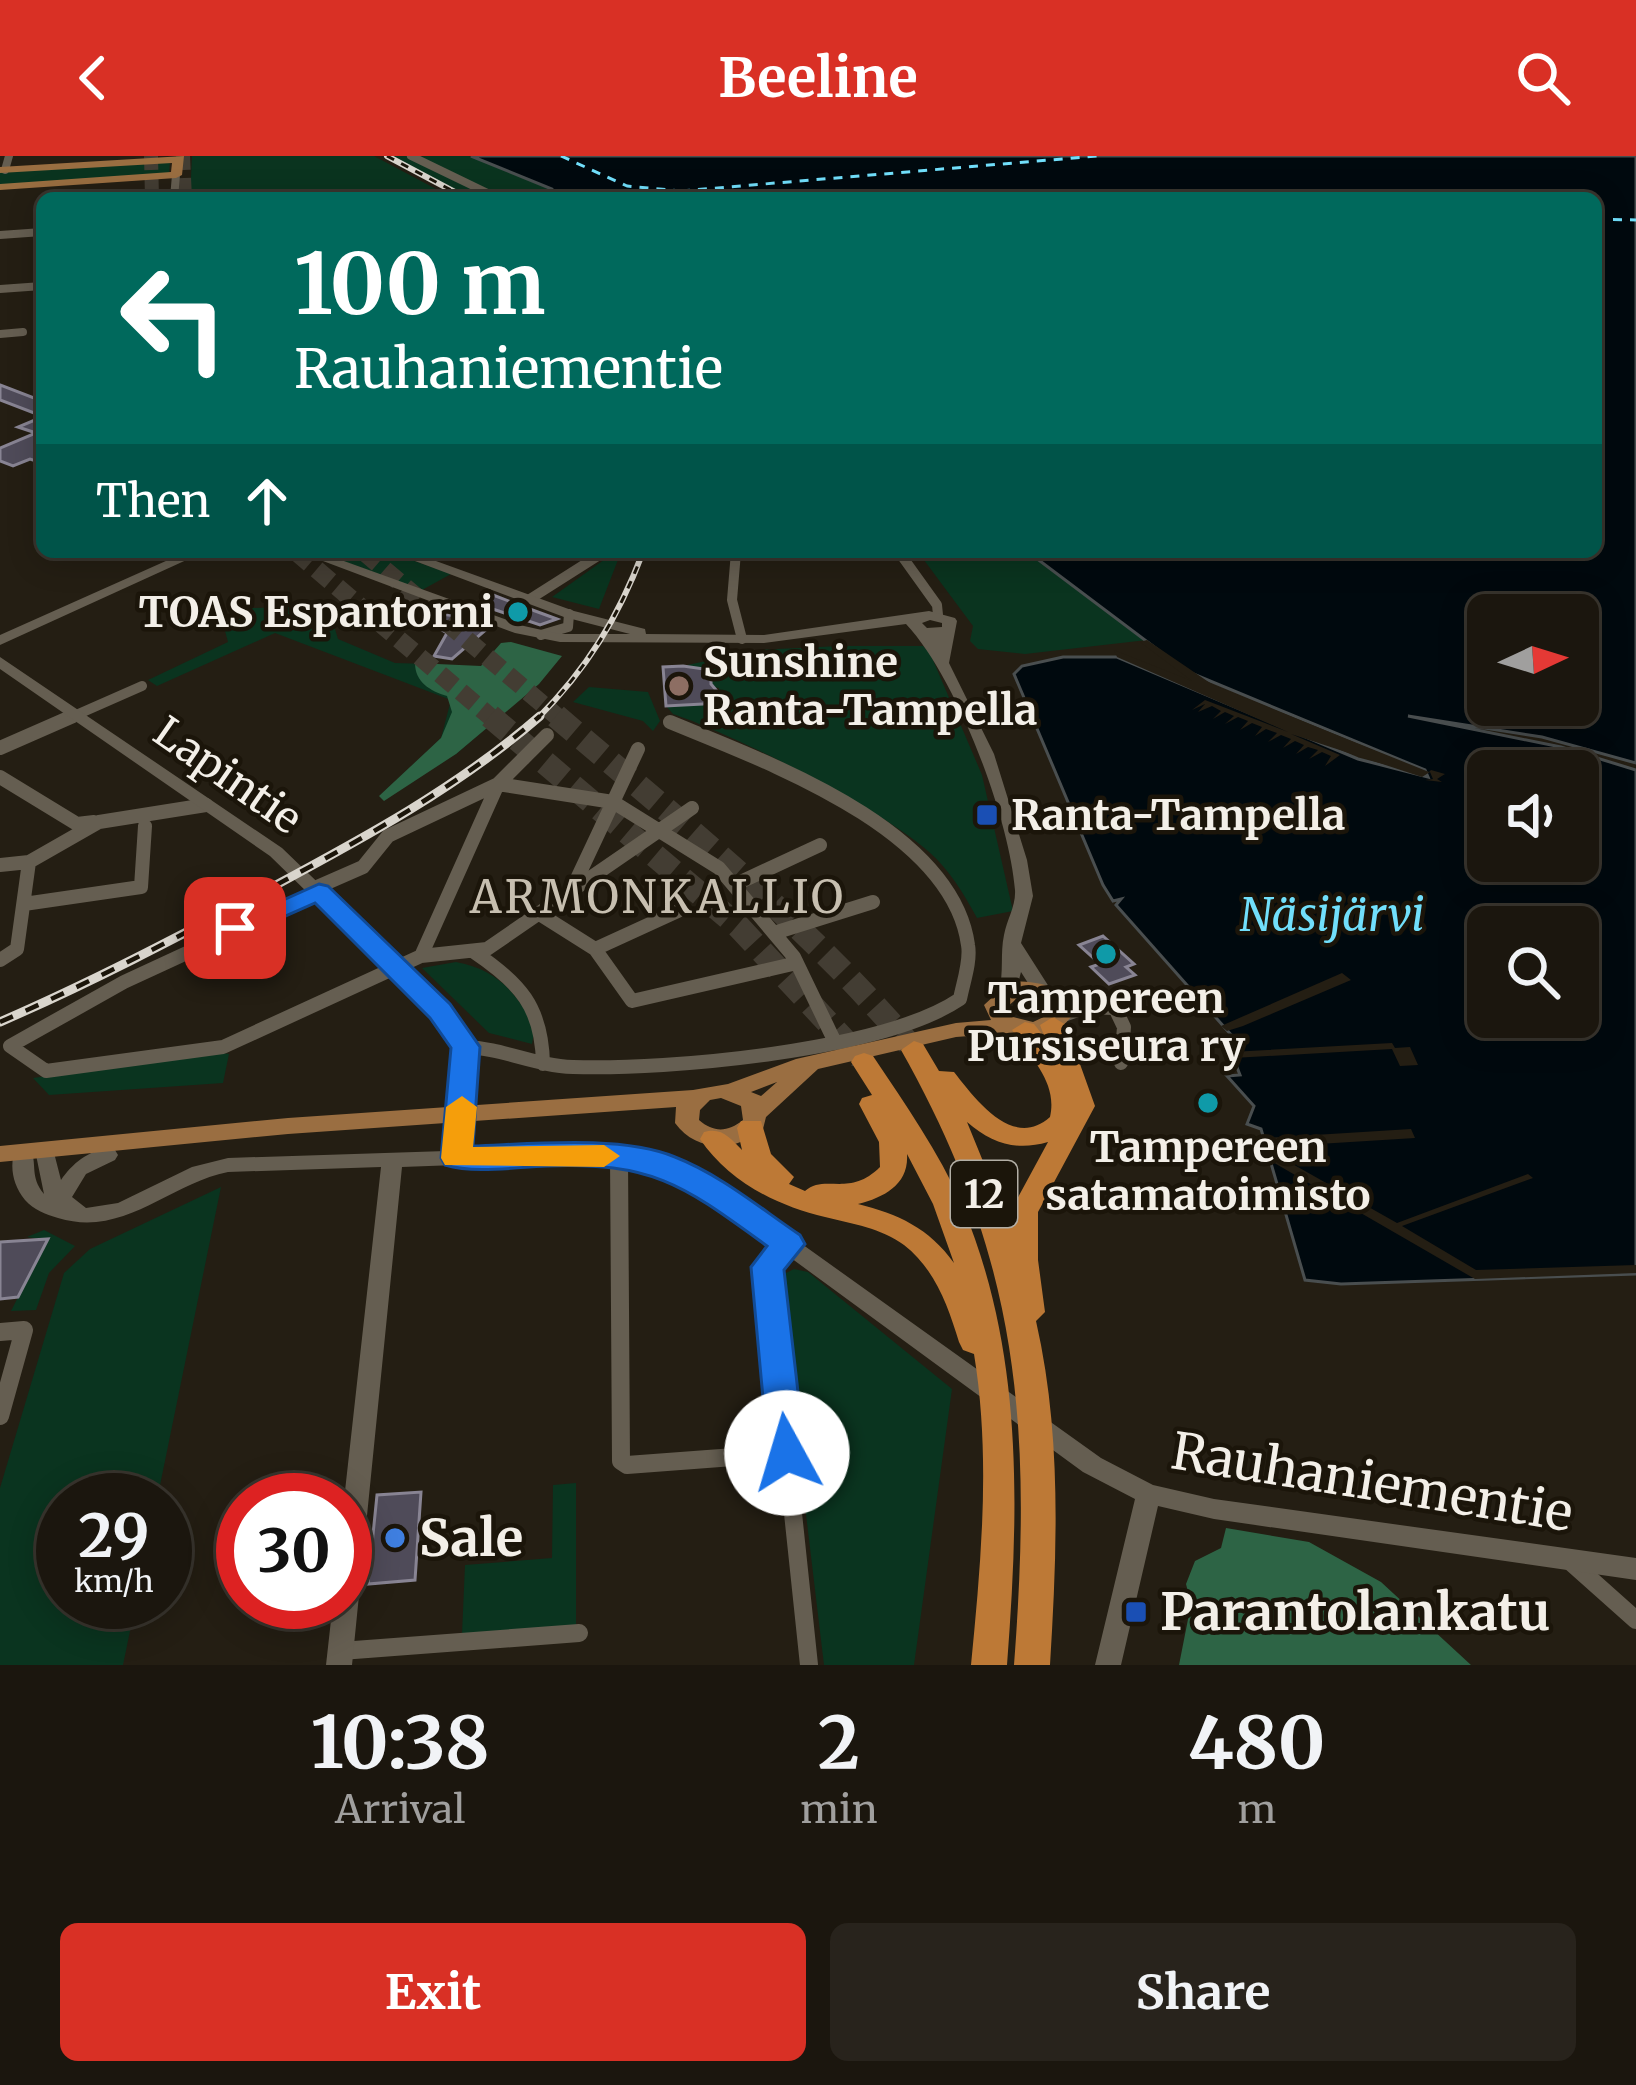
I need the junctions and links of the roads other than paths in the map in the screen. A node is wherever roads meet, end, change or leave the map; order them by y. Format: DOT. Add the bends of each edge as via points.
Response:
graph roads {
  1 [pos="9,156"];
  2 [pos="411,156"];
  3 [pos="179,157"];
  4 [pos="3,170"];
  5 [pos="176,175"];
  6 [pos="1,190"];
  7 [pos="175,192"];
  8 [pos="486,192"];
  9 [pos="36,232"];
  10 [pos="0,235"];
  11 [pos="36,286"];
  12 [pos="0,289"];
  13 [pos="23,332"];
  14 [pos="0,334"];
  15 [pos="165,558"];
  16 [pos="183,558"];
  17 [pos="323,558"];
  18 [pos="416,558"];
  19 [pos="595,558"];
  20 [pos="736,558"];
  21 [pos="903,558"];
  22 [pos="533,597"];
  23 [pos="569,614"];
  24 [pos="938,615"];
  25 [pos="917,626"];
  26 [pos="948,631"];
  27 [pos="542,635"];
  28 [pos="0,637"];
  29 [pos="656,637"];
  30 [pos="742,639"];
  31 [pos="0,662"];
  32 [pos="943,662"];
  33 [pos="142,686"];
  34 [pos="73,716"];
  35 [pos="670,722"];
  36 [pos="547,735"];
  37 [pos="0,748"];
  38 [pos="638,749"];
  39 [pos="0,777"];
  40 [pos="498,784"];
  41 [pos="614,802"];
  42 [pos="206,805"];
  43 [pos="692,808"];
  44 [pos="99,822"];
  45 [pos="145,826"];
  46 [pos="658,832"];
  47 [pos="820,845"];
  48 [pos="29,862"];
  49 [pos="0,865"];
  50 [pos="734,885"];
  51 [pos="312,886"];
  52 [pos="573,888"];
  53 [pos="872,902"];
  54 [pos="24,904"];
  55 [pos="678,911"];
  56 [pos="538,913"];
  57 [pos="774,934"];
  58 [pos="1013,943"];
  59 [pos="595,949"];
  60 [pos="474,952"];
  61 [pos="421,956"];
  62 [pos="0,960"];
  63 [pos="797,963"];
  64 [pos="395,968"];
  65 [pos="1003,995"];
  66 [pos="1041,1014"];
  67 [pos="956,1030"];
  68 [pos="833,1038"];
  69 [pos="466,1047"];
  70 [pos="1121,1063"];
  71 [pos="543,1064"];
  72 [pos="815,1064"];
  73 [pos="731,1091"];
  74 [pos="696,1098"];
  75 [pos="601,1104"];
  76 [pos="392,1120"];
  77 [pos="754,1120"];
  78 [pos="687,1123"];
  79 [pos="714,1138"];
  80 [pos="458,1146"];
  81 [pos="108,1155"];
  82 [pos="619,1157"];
  83 [pos="22,1159"];
  84 [pos="392,1161"];
  85 [pos="67,1206"];
  86 [pos="789,1244"];
  87 [pos="0,1332"];
  88 [pos="1024,1349"];
  89 [pos="996,1398"];
  90 [pos="0,1416"];
  91 [pos="787,1453"];
  92 [pos="1148,1494"];
  93 [pos="1568,1560"];
  94 [pos="1636,1569"];
  95 [pos="1636,1620"];
  96 [pos="579,1633"];
  97 [pos="340,1658"];
  98 [pos="809,1665"];
  99 [pos="989,1665"];
  100 [pos="1032,1665"];
  101 [pos="1108,1665"];
  1 -- 4 [label="street"];
  2 -- 8 [label="street"];
  3 -- 4 [label="main road"];
  3 -- 5 [label="main road"];
  5 -- 6 [label="main road"];
  5 -- 7 [label="street"];
  9 -- 10 [label="street"];
  11 -- 12 [label="street"];
  13 -- 14 [label="street"];
  15 -- 28 [label="street"];
  16 -- 28 [label="street"];
  17 -- 27 [label="street"];
  18 -- 22 [label="street"];
  19 -- 22 [label="street"];
  20 -- 30 [label="street" via="732,600"];
  21 -- 24 [label="street"];
  22 -- 23 [label="street"];
  23 -- 27 [label="street" via="568,627"];
  23 -- 29 [label="street"];
  24 -- 25 [label="street"];
  24 -- 26 [label="street" via="951,622"];
  25 -- 26 [label="street"];
  25 -- 30 [label="street"];
  25 -- 32 [label="street"];
  26 -- 32 [label="street"];
  27 -- 29 [label="street"];
  29 -- 30 [label="street"];
  31 -- 34 [label="street, Lapintie"];
  32 -- 58 [label="street" via="1020,873 1024,902"];
  33 -- 34 [label="street"];
  34 -- 37 [label="street"];
  34 -- 42 [label="street, Lapintie"];
  35 -- 68 [label="street" via="761,760 883,828 923,856 954,900 968,961 952,1008"];
  36 -- 40 [label="street"];
  38 -- 41 [label="street"];
  39 -- 44 [label="street" via="77,824"];
  40 -- 41 [label="street"];
  40 -- 51 [label="street" via="388,836 363,866"];
  40 -- 61 [label="street"];
  41 -- 46 [label="street"];
  41 -- 52 [label="street"];
  42 -- 44 [label="street"];
  42 -- 51 [label="street, Lapintie"];
  43 -- 46 [label="street"];
  44 -- 48 [label="street"];
  45 -- 54 [label="street" via="141,887"];
  46 -- 50 [label="street"];
  46 -- 52 [label="street"];
  47 -- 50 [label="street"];
  48 -- 49 [label="street"];
  48 -- 54 [label="street"];
  50 -- 57 [label="street"];
  51 -- 64 [label="street, Lapintie"];
  51 -- 64 [label="street" via="14,1041 15,1052 36,1070 223,1047"];
  52 -- 56 [label="street"];
  53 -- 57 [label="street"];
  54 -- 62 [label="street" via="17,949"];
  55 -- 59 [label="street"];
  56 -- 59 [label="street"];
  56 -- 60 [label="street"];
  57 -- 63 [label="street"];
  58 -- 65 [label="street"];
  58 -- 66 [label="street"];
  59 -- 63 [label="street" via="632,1001"];
  60 -- 61 [label="street"];
  60 -- 71 [label="street" via="527,989 542,1019"];
  61 -- 64 [label="street"];
  63 -- 68 [label="street"];
  64 -- 69 [label="street, Lapintie"];
  65 -- 66 [label="main road"];
  65 -- 66 [label="main road" via="995,1010"];
  65 -- 67 [label="main road"];
  66 -- 67 [label="main road"];
  66 -- 70 [label="street" via="1118,1009 1126,1022"];
  66 -- 88 [label="highway" via="1082,1106 1024,1213 1031,1320"];
  66 -- 88 [label="highway, 12" via="1066,1103 1059,1126 1032,1137 986,1125 914,1050 981,1186"];
  67 -- 72 [label="main road"];
  68 -- 71 [label="street" via="710,1061"];
  69 -- 71 [label="street"];
  69 -- 80 [label="street"];
  72 -- 73 [label="main road"];
  72 -- 77 [label="main road"];
  73 -- 74 [label="main road"];
  73 -- 77 [label="main road" via="746,1096"];
  74 -- 75 [label="main road"];
  74 -- 78 [label="main road"];
  75 -- 76 [label="main road"];
  75 -- 78 [label="main road"];
  76 -- 81 [label="main road"];
  76 -- 83 [label="main road"];
  77 -- 79 [label="main road"];
  77 -- 89 [label="highway, 12" via="758,1157 799,1188 833,1196 875,1188 894,1169 893,1142 857,1063 926,1162 957,1228"];
  78 -- 79 [label="main road"];
  79 -- 89 [label="highway" via="789,1197 892,1224 928,1248 959,1296"];
  80 -- 82 [label="street, Rauhaniementie"];
  80 -- 84 [label="street, Rauhaniementie"];
  81 -- 83 [label="main road"];
  81 -- 85 [label="street" via="79,1169"];
  82 -- 86 [label="street, Rauhaniementie" via="677,1169"];
  82 -- 91 [label="street" via="627,1465"];
  83 -- 85 [label="street" via="31,1198"];
  84 -- 85 [label="street, Rauhaniementie" via="208,1167 125,1209"];
  84 -- 97 [label="street"];
  86 -- 91 [label="street" via="767,1267"];
  86 -- 92 [label="street, Rauhaniementie" via="1092,1465"];
  87 -- 90 [label="street" via="24,1330"];
  88 -- 100 [label="highway, 12" via="1038,1440"];
  89 -- 99 [label="highway, 12" via="1003,1461"];
  91 -- 98 [label="street"];
  92 -- 93 [label="street, Rauhaniementie"];
  92 -- 101 [label="street"];
  93 -- 94 [label="street, Rauhaniementie"];
  93 -- 95 [label="street"];
  96 -- 97 [label="street"];
}
